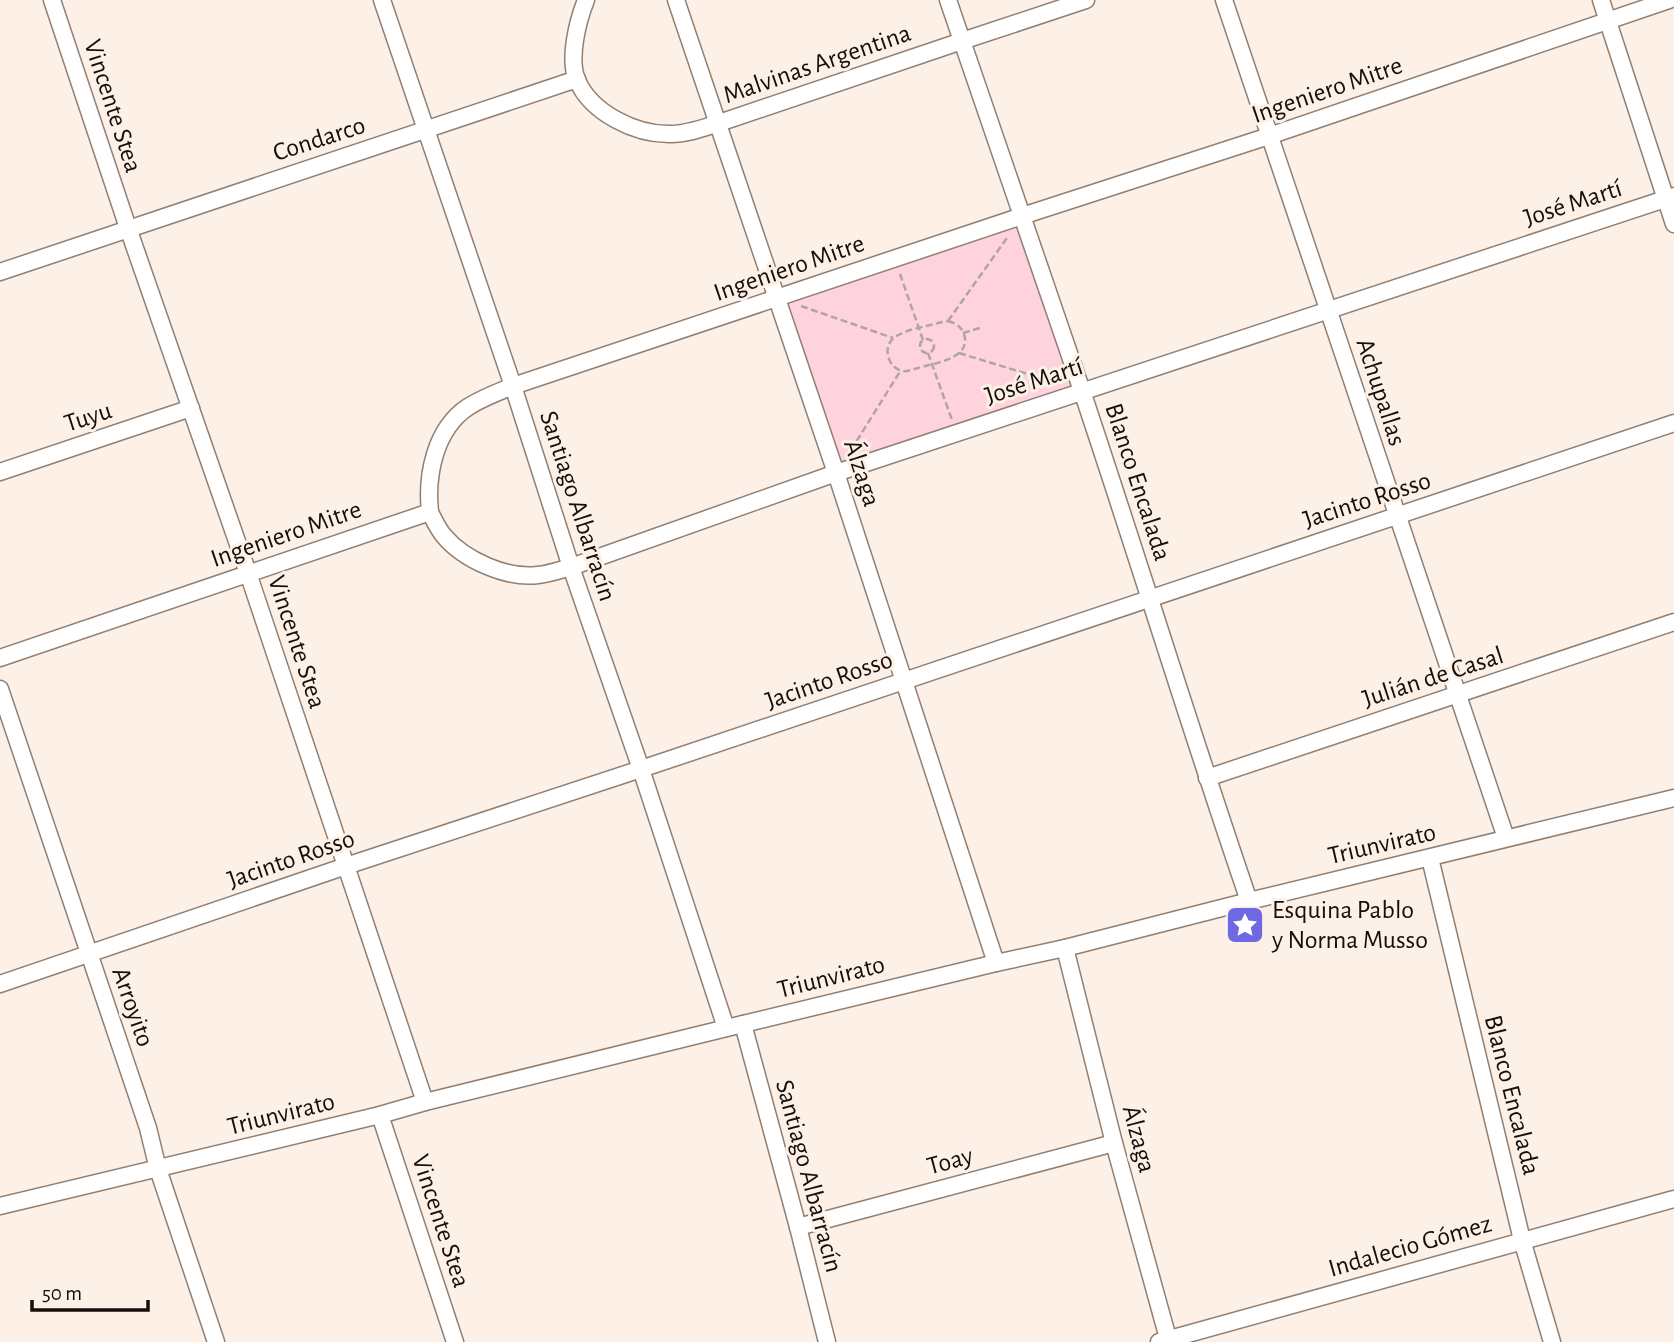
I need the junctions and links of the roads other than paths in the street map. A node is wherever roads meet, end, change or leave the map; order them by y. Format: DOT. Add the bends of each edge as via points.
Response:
graph roads {
  1 [pos="52,0"];
  2 [pos="382,0"];
  3 [pos="586,0"];
  4 [pos="676,0"];
  5 [pos="948,0"];
  6 [pos="1086,0"];
  7 [pos="1224,0"];
  8 [pos="1601,0"];
  9 [pos="1669,0"];
  10 [pos="1608,20"];
  11 [pos="961,40"];
  12 [pos="577,79"];
  13 [pos="719,123"];
  14 [pos="426,129"];
  15 [pos="1269,136"];
  16 [pos="1670,197"];
  17 [pos="1023,216"];
  18 [pos="1674,224"];
  19 [pos="128,228"];
  20 [pos="0,272"];
  21 [pos="777,298"];
  22 [pos="1328,310"];
  23 [pos="513,386"];
  24 [pos="1082,391"];
  25 [pos="191,408"];
  26 [pos="1674,423"];
  27 [pos="0,472"];
  28 [pos="836,473"];
  29 [pos="430,512"];
  30 [pos="1397,517"];
  31 [pos="571,567"];
  32 [pos="248,573"];
  33 [pos="1150,598"];
  34 [pos="1674,622"];
  35 [pos="0,658"];
  36 [pos="903,680"];
  37 [pos="0,689"];
  38 [pos="1457,695"];
  39 [pos="641,769"];
  40 [pos="1207,778"];
  41 [pos="1674,798"];
  42 [pos="1506,838"];
  43 [pos="1430,858"];
  44 [pos="346,866"];
  45 [pos="1249,901"];
  46 [pos="1065,948"];
  47 [pos="90,954"];
  48 [pos="996,962"];
  49 [pos="0,984"];
  50 [pos="743,1024"];
  51 [pos="726,1028"];
  52 [pos="425,1102"];
  53 [pos="380,1115"];
  54 [pos="1114,1143"];
  55 [pos="158,1168"];
  56 [pos="1674,1199"];
  57 [pos="0,1206"];
  58 [pos="798,1227"];
  59 [pos="1522,1240"];
  60 [pos="1166,1341"];
  61 [pos="216,1342"];
  62 [pos="455,1342"];
  63 [pos="827,1342"];
  64 [pos="1552,1342"];
  1 -- 19 [label="street, Vincente Stea"];
  2 -- 14 [label="street, Santiago Albarracín"];
  3 -- 12 [label="street" via="576,35"];
  4 -- 13 [label="street, Álzaga"];
  5 -- 11 [label="street, Blanco Encalada"];
  6 -- 11 [label="street, Malvinas Argentina"];
  7 -- 15 [label="street, Achupallas"];
  8 -- 10 [label="street"];
  9 -- 10 [label="street, Ingeniero Mitre"];
  10 -- 15 [label="street, Ingeniero Mitre"];
  10 -- 16 [label="street"];
  11 -- 13 [label="street, Malvinas Argentina"];
  11 -- 17 [label="street, Blanco Encalada"];
  12 -- 13 [label="street, Malvinas Argentina" via="597,106 629,127 671,134"];
  12 -- 14 [label="street, Condarco"];
  13 -- 21 [label="street, Álzaga"];
  14 -- 19 [label="street, Condarco"];
  14 -- 23 [label="street, Santiago Albarracín"];
  15 -- 17 [label="street, Ingeniero Mitre"];
  15 -- 22 [label="street, Achupallas"];
  16 -- 18 [label="street"];
  16 -- 22 [label="street, José Martí"];
  17 -- 21 [label="street, Ingeniero Mitre"];
  17 -- 24 [label="street, Blanco Encalada"];
  19 -- 20 [label="street, Condarco"];
  19 -- 25 [label="street, Vincente Stea"];
  21 -- 23 [label="street, Ingeniero Mitre"];
  21 -- 28 [label="street, Álzaga"];
  22 -- 24 [label="street, José Martí"];
  22 -- 30 [label="street, Achupallas"];
  23 -- 29 [label="street, Ingeniero Mitre" via="468,407 446,430 429,481"];
  23 -- 31 [label="street, Santiago Albarracín"];
  24 -- 28 [label="street, José Martí"];
  24 -- 33 [label="street, Blanco Encalada"];
  25 -- 27 [label="street, Tuyu"];
  25 -- 32 [label="street, Vincente Stea"];
  26 -- 30 [label="street, Jacinto Rosso"];
  28 -- 31 [label="street, José Martí"];
  28 -- 36 [label="street, Álzaga"];
  29 -- 31 [label="street, José Martí" via="445,537 500,572 537,575"];
  29 -- 32 [label="street, Ingeniero Mitre"];
  30 -- 33 [label="street, Jacinto Rosso"];
  30 -- 38 [label="street, Achupallas"];
  31 -- 39 [label="street, Santiago Albarracín"];
  32 -- 35 [label="street, Ingeniero Mitre"];
  32 -- 44 [label="street, Vincente Stea"];
  33 -- 36 [label="street, Jacinto Rosso"];
  33 -- 40 [label="street, Blanco Encalada"];
  34 -- 38 [label="street, Julián de Casal"];
  36 -- 39 [label="street, Jacinto Rosso"];
  36 -- 48 [label="street, Álzaga"];
  37 -- 47 [label="street, Arroyito"];
  38 -- 40 [label="street, Julián de Casal"];
  38 -- 42 [label="street, Achupallas"];
  39 -- 44 [label="street, Jacinto Rosso"];
  39 -- 51 [label="street, Santiago Albarracín"];
  40 -- 45 [label="street, Blanco Encalada"];
  41 -- 42 [label="street, Triunvirato"];
  42 -- 43 [label="street, Triunvirato"];
  43 -- 45 [label="street, Triunvirato"];
  43 -- 59 [label="street, Blanco Encalada"];
  44 -- 47 [label="street, Jacinto Rosso"];
  44 -- 52 [label="street, Vincente Stea"];
  45 -- 46 [label="street, Triunvirato"];
  46 -- 48 [label="street, Triunvirato"];
  46 -- 54 [label="street, Álzaga"];
  47 -- 49 [label="street, Jacinto Rosso"];
  47 -- 55 [label="street, Arroyito"];
  48 -- 50 [label="street, Triunvirato"];
  50 -- 51 [label="street, Triunvirato"];
  50 -- 58 [label="street, Santiago Albarracín"];
  51 -- 52 [label="street, Triunvirato"];
  52 -- 53 [label="street, Triunvirato"];
  53 -- 55 [label="street, Triunvirato"];
  53 -- 62 [label="street, Vincente Stea"];
  54 -- 58 [label="street, Toay"];
  54 -- 60 [label="street, Álzaga"];
  55 -- 57 [label="street, Triunvirato"];
  55 -- 61 [label="street, Arroyito"];
  56 -- 59 [label="street, Indalecio Gómez"];
  58 -- 63 [label="street, Santiago Albarracín"];
  59 -- 60 [label="street, Indalecio Gómez"];
  59 -- 64 [label="street, Blanco Encalada"];
}
